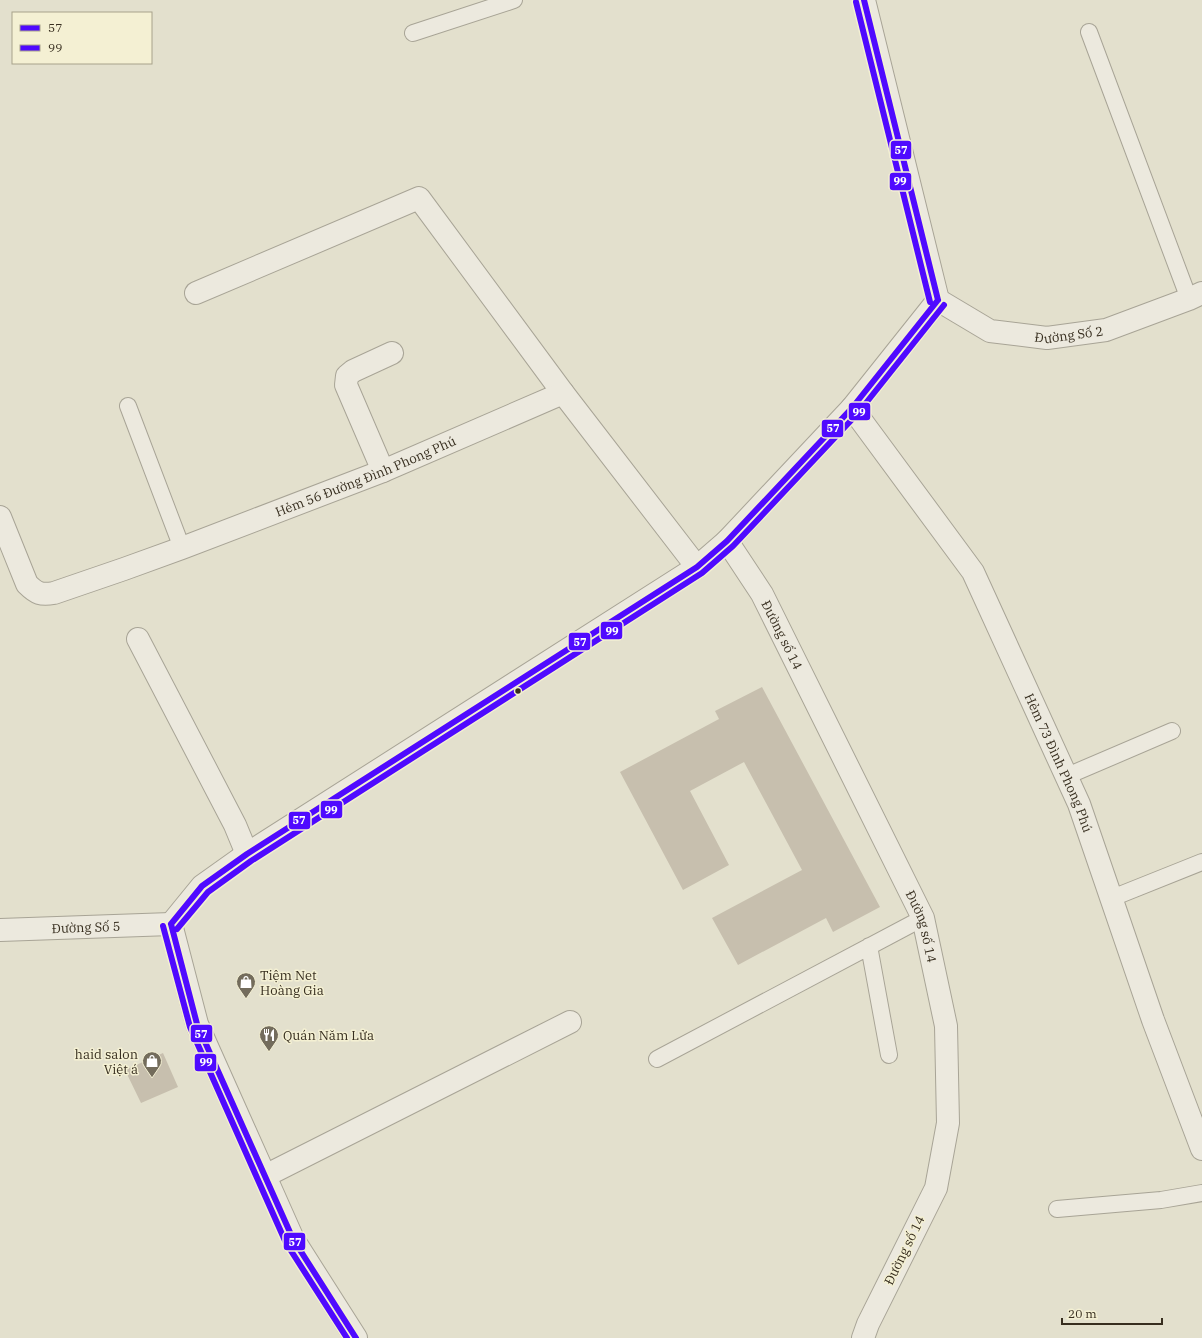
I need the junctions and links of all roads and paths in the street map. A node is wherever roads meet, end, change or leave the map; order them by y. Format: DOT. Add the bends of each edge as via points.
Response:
graph roads {
  1 [pos="514,0"];
  2 [pos="864,0"];
  3 [pos="1089,32"];
  4 [pos="413,33"];
  5 [pos="196,293"];
  6 [pos="1195,296"];
  7 [pos="938,300"];
  8 [pos="392,353"];
  9 [pos="563,393"];
  10 [pos="128,406"];
  11 [pos="852,408"];
  12 [pos="383,471"];
  13 [pos="0,517"];
  14 [pos="727,541"];
  15 [pos="182,548"];
  16 [pos="697,567"];
  17 [pos="138,639"];
  18 [pos="1172,731"];
  19 [pos="1067,776"];
  20 [pos="247,854"];
  21 [pos="1202,862"];
  22 [pos="1112,898"];
  23 [pos="923,918"];
  24 [pos="171,924"];
  25 [pos="0,930"];
  26 [pos="869,946"];
  27 [pos="570,1022"];
  28 [pos="888,1055"];
  29 [pos="657,1059"];
  30 [pos="1202,1149"];
  31 [pos="265,1176"];
  32 [pos="1202,1193"];
  33 [pos="1057,1209"];
  34 [pos="356,1338"];
  35 [pos="863,1338"];
  1 -- 4 [label="lane"];
  2 -- 7 [label="street"];
  3 -- 6 [label="lane"];
  5 -- 9 [label="street" via="419,198"];
  6 -- 7 [label="street, Đường Số 2" via="1106,330 1047,338 990,331"];
  7 -- 11 [label="street"];
  8 -- 12 [label="street" via="353,371 347,376 346,385"];
  9 -- 12 [label="street, Hẻm 56 Đường Đình Phong Phú"];
  9 -- 16 [label="street"];
  10 -- 15 [label="lane"];
  11 -- 14 [label="street"];
  11 -- 19 [label="street, Hẻm 73 Đình Phong Phú" via="973,572"];
  12 -- 15 [label="street, Hẻm 56 Đường Đình Phong Phú"];
  13 -- 15 [label="street, Hẻm 56 Đường Đình Phong Phú" via="27,584 36,592 46,594"];
  14 -- 16 [label="street"];
  14 -- 23 [label="street, Đường số 14" via="762,594"];
  16 -- 20 [label="street"];
  17 -- 20 [label="street" via="235,825"];
  18 -- 19 [label="lane"];
  19 -- 22 [label="street, Hẻm 73 Đình Phong Phú"];
  20 -- 24 [label="street" via="202,886"];
  21 -- 22 [label="lane"];
  22 -- 30 [label="street, Hẻm 73 Đình Phong Phú" via="1153,1020"];
  23 -- 26 [label="lane"];
  23 -- 35 [label="street, Đường số 14" via="946,1026 948,1124 936,1188"];
  24 -- 25 [label="street, Đường Số 5"];
  24 -- 31 [label="street" via="198,1024"];
  26 -- 28 [label="lane"];
  26 -- 29 [label="lane"];
  27 -- 31 [label="street"];
  31 -- 34 [label="street" via="293,1238"];
  32 -- 33 [label="lane" via="1161,1200"];
}
